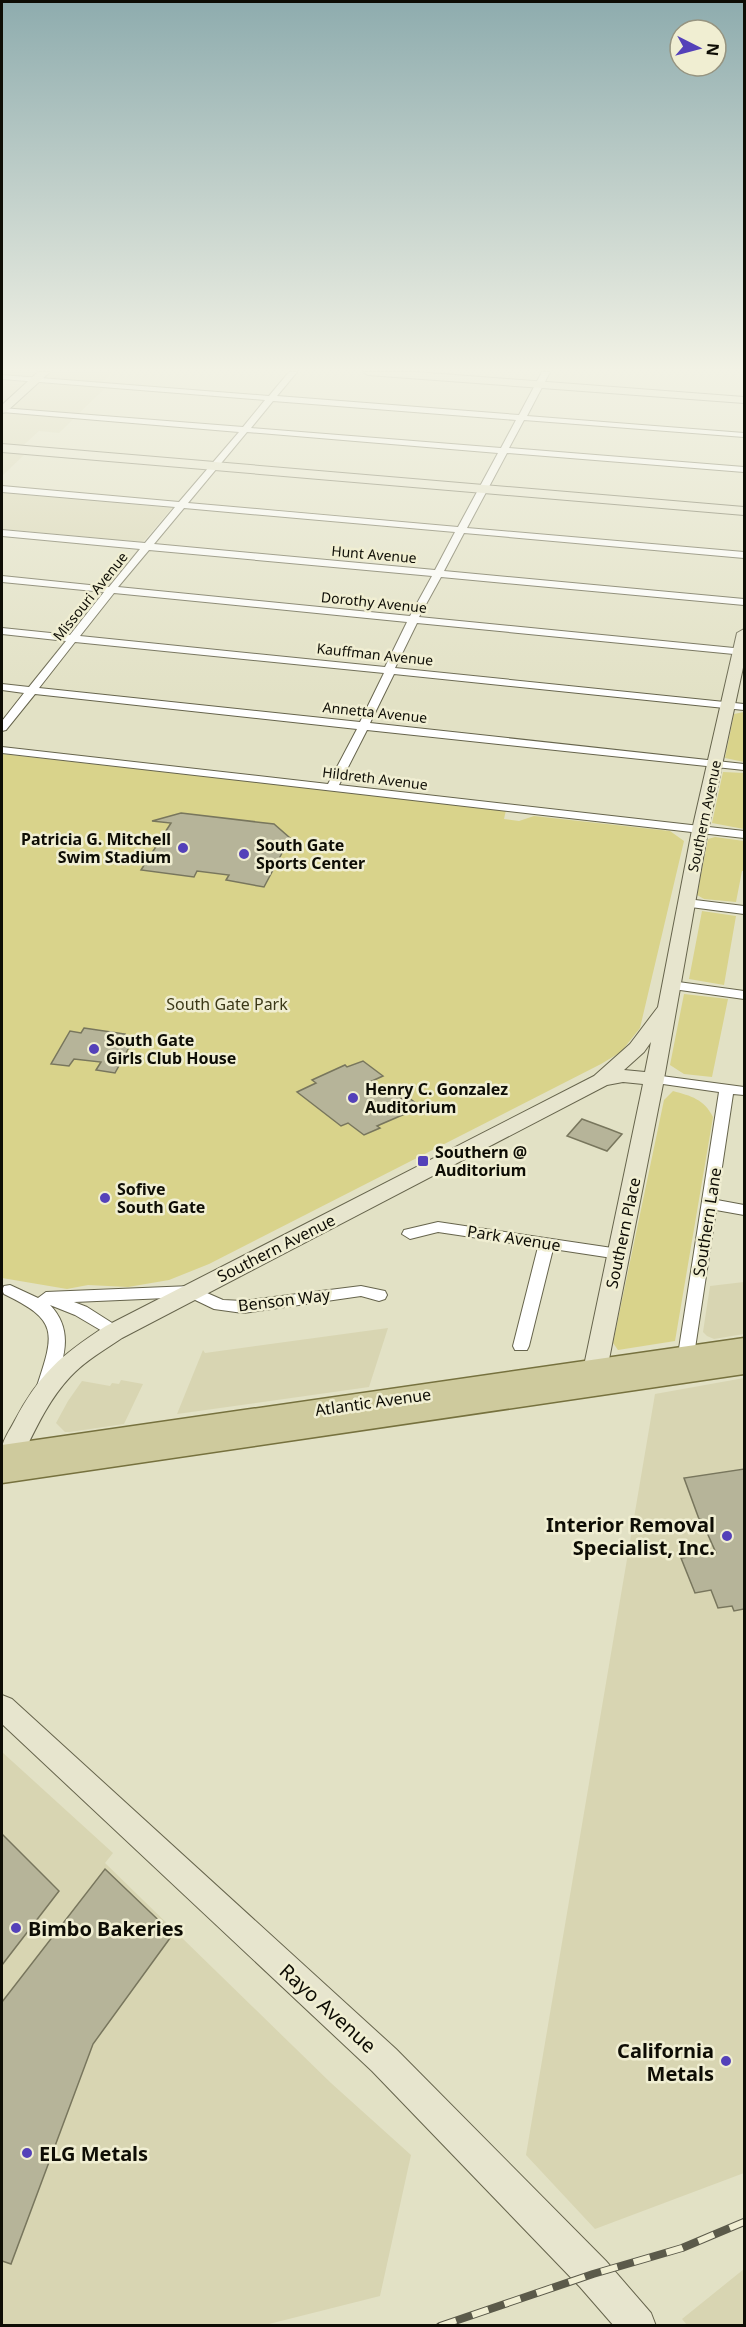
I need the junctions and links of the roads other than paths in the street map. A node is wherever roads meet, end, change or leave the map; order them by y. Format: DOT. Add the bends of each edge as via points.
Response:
graph roads {
  1 [pos="202,481"];
  2 [pos="385,481"];
  3 [pos="487,481"];
  4 [pos="2,489"];
  5 [pos="483,489"];
  6 [pos="182,505"];
  7 [pos="744,511"];
  8 [pos="461,530"];
  9 [pos="2,533"];
  10 [pos="147,546"];
  11 [pos="744,555"];
  12 [pos="438,573"];
  13 [pos="2,579"];
  14 [pos="111,590"];
  15 [pos="744,602"];
  16 [pos="414,620"];
  17 [pos="2,631"];
  18 [pos="744,633"];
  19 [pos="74,638"];
  20 [pos="743,652"];
  21 [pos="389,670"];
  22 [pos="2,687"];
  23 [pos="32,691"];
  24 [pos="727,706"];
  25 [pos="744,707"];
  26 [pos="363,726"];
  27 [pos="2,728"];
  28 [pos="2,750"];
  29 [pos="715,764"];
  30 [pos="744,767"];
  31 [pos="332,788"];
  32 [pos="700,830"];
  33 [pos="744,835"];
  34 [pos="687,903"];
  35 [pos="744,910"];
  36 [pos="670,993"];
  37 [pos="744,995"];
  38 [pos="654,1079"];
  39 [pos="601,1080"];
  40 [pos="727,1089"];
  41 [pos="744,1091"];
  42 [pos="709,1204"];
  43 [pos="744,1210"];
  44 [pos="410,1234"];
  45 [pos="547,1243"];
  46 [pos="619,1254"];
  47 [pos="6,1289"];
  48 [pos="191,1291"];
  49 [pos="379,1295"];
  50 [pos="46,1298"];
  51 [pos="114,1332"];
  52 [pos="520,1346"];
  53 [pos="744,1347"];
  54 [pos="686,1355"];
  55 [pos="744,1365"];
  56 [pos="594,1378"];
  57 [pos="43,1393"];
  58 [pos="4,1463"];
  59 [pos="2,1707"];
  60 [pos="638,2325"];
  1 -- 6 [label="street, Missouri Avenue"];
  2 -- 5 [label="street"];
  3 -- 5 [label="street"];
  4 -- 6 [label="street"];
  5 -- 7 [label="street"];
  5 -- 8 [label="street"];
  6 -- 8 [label="street"];
  6 -- 10 [label="street, Missouri Avenue"];
  8 -- 11 [label="street"];
  8 -- 12 [label="street"];
  9 -- 10 [label="street, Hunt Avenue"];
  10 -- 12 [label="street, Hunt Avenue"];
  10 -- 14 [label="street, Missouri Avenue"];
  12 -- 15 [label="street, Hunt Avenue"];
  12 -- 16 [label="street"];
  13 -- 14 [label="street, Dorothy Avenue"];
  14 -- 16 [label="street, Dorothy Avenue"];
  14 -- 19 [label="street, Missouri Avenue"];
  16 -- 20 [label="street, Dorothy Avenue"];
  16 -- 21 [label="street"];
  17 -- 19 [label="street, Kauffman Avenue"];
  18 -- 20 [label="street, Southern Avenue"];
  19 -- 21 [label="street, Kauffman Avenue"];
  19 -- 23 [label="street, Missouri Avenue"];
  20 -- 24 [label="street, Southern Avenue"];
  21 -- 24 [label="street, Kauffman Avenue"];
  21 -- 26 [label="street"];
  22 -- 23 [label="street, Annetta Avenue"];
  23 -- 26 [label="street, Annetta Avenue"];
  23 -- 27 [label="street, Missouri Avenue"];
  24 -- 25 [label="street, Kauffman Avenue"];
  24 -- 29 [label="street, Southern Avenue"];
  26 -- 29 [label="street, Annetta Avenue"];
  26 -- 31 [label="street"];
  28 -- 31 [label="street, Hildreth Avenue"];
  29 -- 30 [label="street, Annetta Avenue"];
  29 -- 32 [label="street, Southern Avenue"];
  31 -- 32 [label="street, Hildreth Avenue"];
  32 -- 33 [label="street, Hildreth Avenue"];
  32 -- 34 [label="street, Southern Avenue"];
  34 -- 35 [label="street"];
  34 -- 36 [label="street, Southern Avenue"];
  36 -- 37 [label="street"];
  36 -- 38 [label="street, Southern Avenue"];
  36 -- 39 [label="street, Southern Avenue" via="657,1023 637,1048"];
  38 -- 39 [label="street, Southern Avenue" via="623,1076"];
  38 -- 40 [label="street"];
  38 -- 46 [label="street, Southern Place"];
  39 -- 48 [label="street, Southern Avenue"];
  40 -- 41 [label="street"];
  40 -- 42 [label="street, Southern Lane"];
  42 -- 43 [label="street"];
  42 -- 54 [label="street, Southern Lane"];
  44 -- 45 [label="street, Park Avenue" via="438,1227"];
  45 -- 46 [label="street, Park Avenue"];
  45 -- 52 [label="street"];
  46 -- 56 [label="street, Southern Place"];
  47 -- 50 [label="street"];
  47 -- 57 [label="street" via="45,1308 57,1328 58,1342"];
  48 -- 49 [label="street, Benson Way" via="220,1305 243,1307 355,1292"];
  48 -- 50 [label="street"];
  48 -- 51 [label="street, Southern Avenue"];
  50 -- 51 [label="street" via="81,1311"];
  51 -- 57 [label="street, Southern Avenue" via="60,1372"];
  53 -- 54 [label="main road, Atlantic Avenue"];
  54 -- 56 [label="main road, Atlantic Avenue"];
  55 -- 56 [label="main road, Atlantic Avenue"];
  56 -- 58 [label="main road, Atlantic Avenue"];
  57 -- 58 [label="street, Southern Avenue"];
  59 -- 60 [label="street, Rayo Avenue" via="384,2060"];
}
